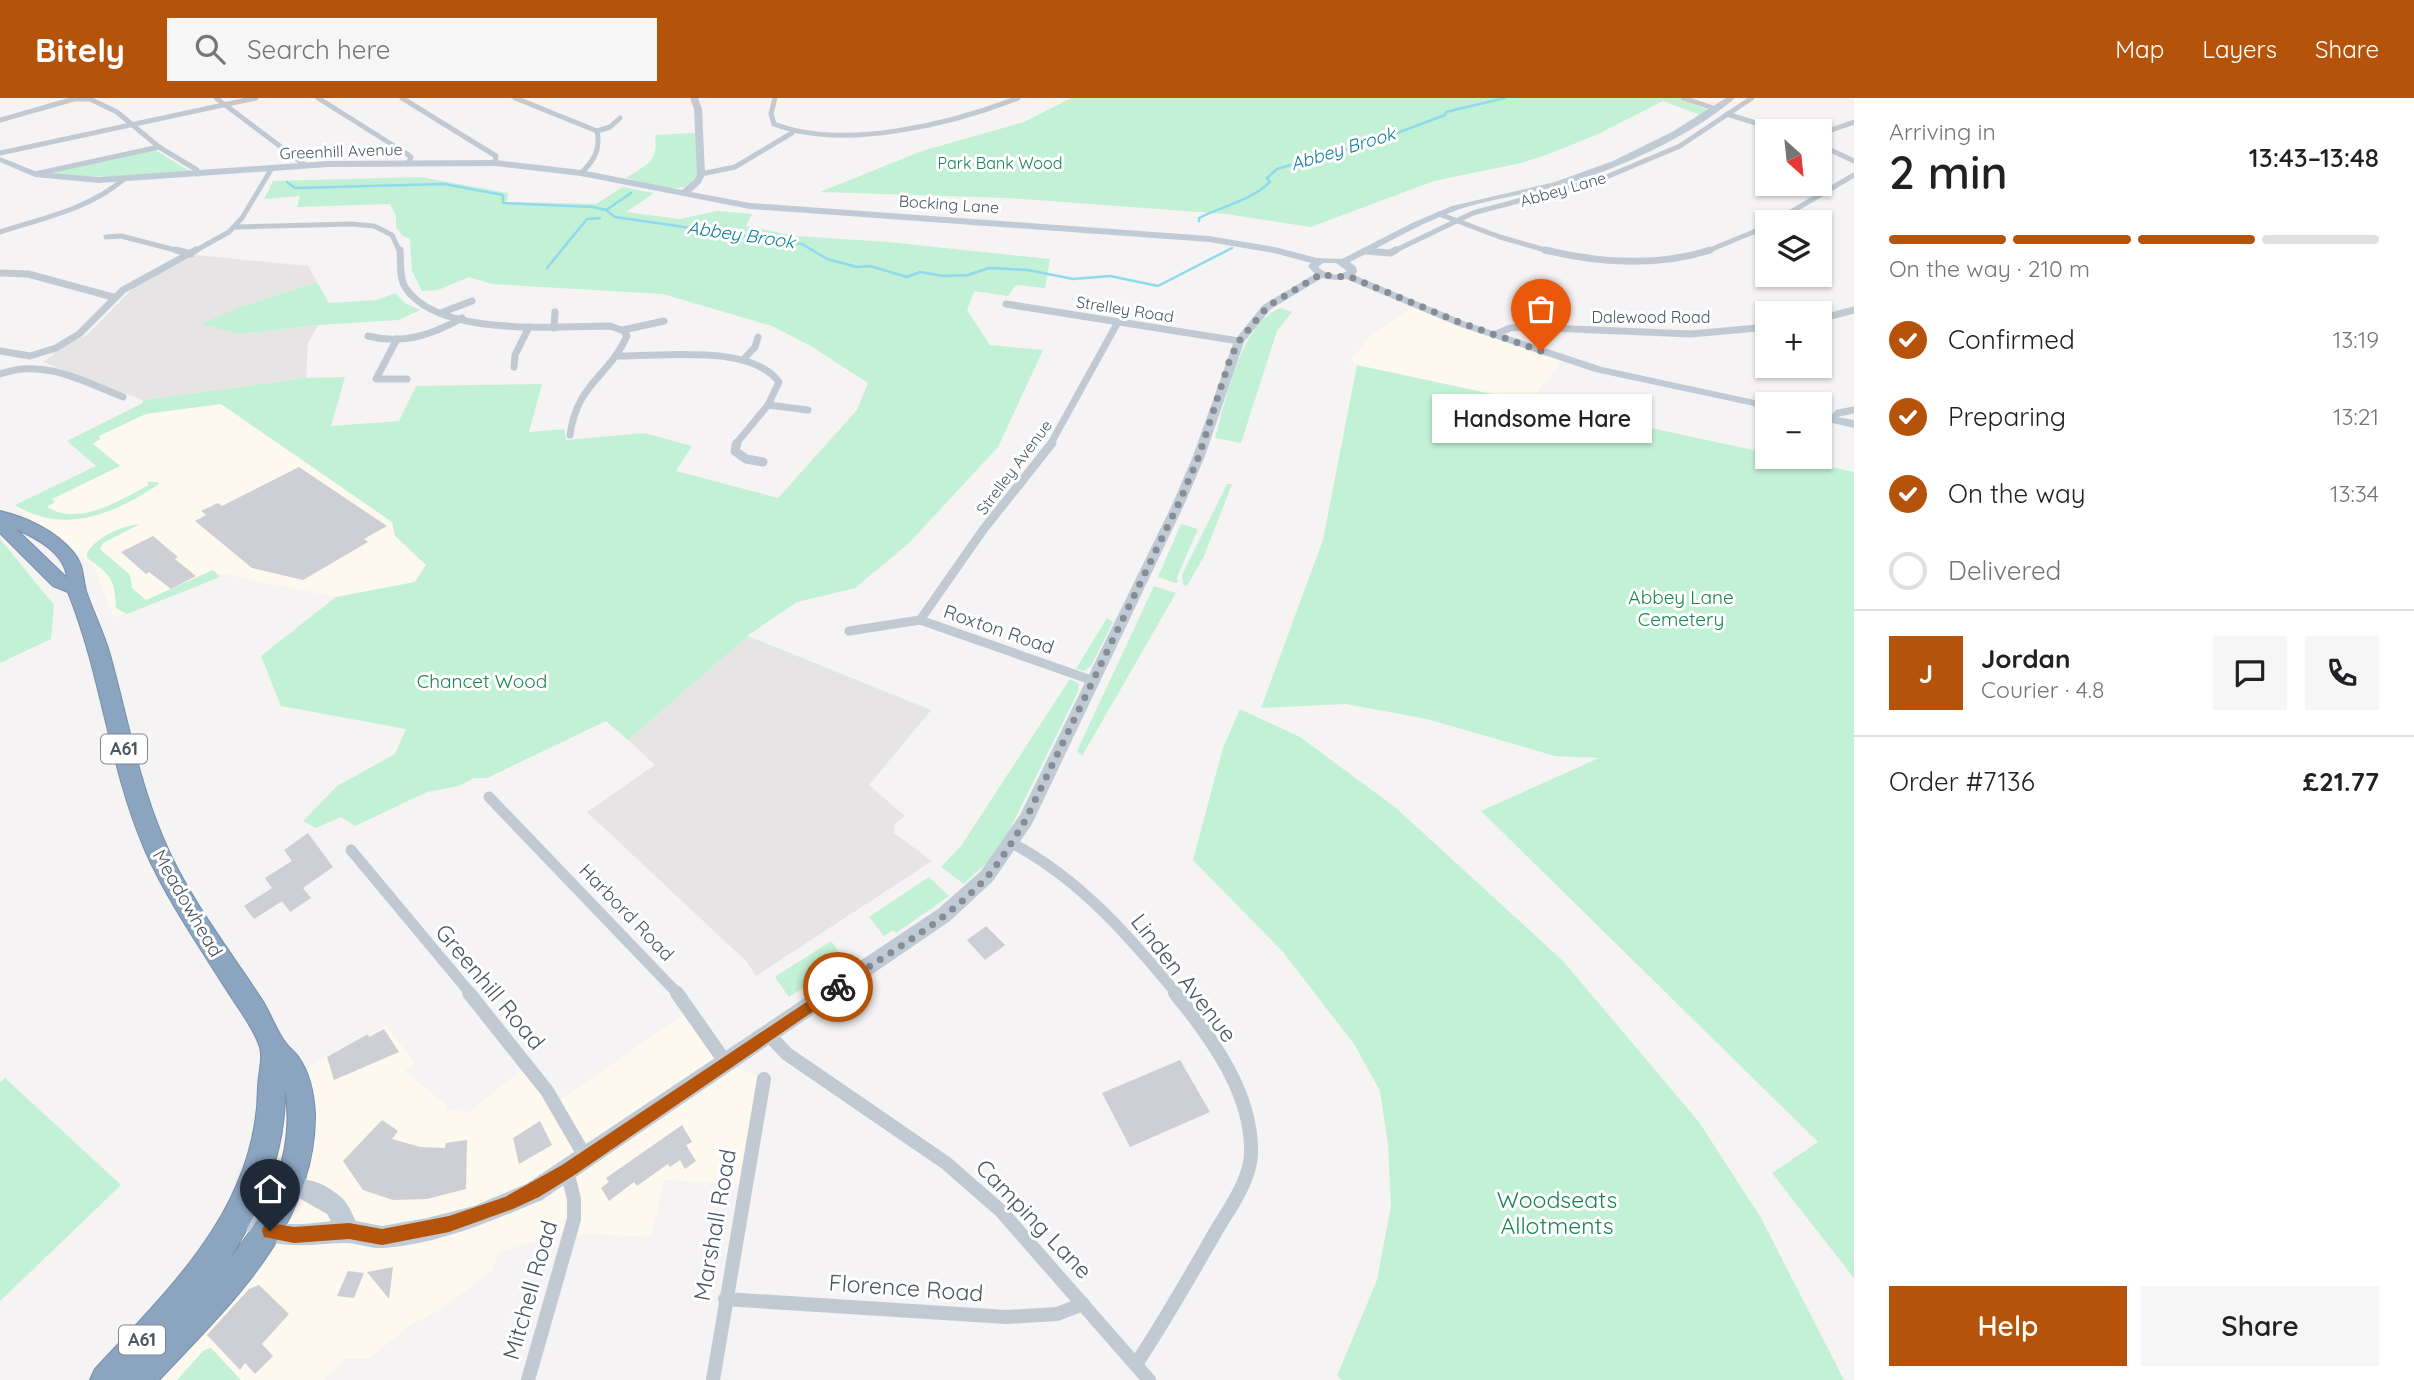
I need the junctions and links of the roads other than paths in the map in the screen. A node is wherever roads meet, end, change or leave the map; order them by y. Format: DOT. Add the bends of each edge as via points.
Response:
graph roads {
  1 [pos="81,98"];
  2 [pos="216,98"];
  3 [pos="256,98"];
  4 [pos="318,98"];
  5 [pos="402,98"];
  6 [pos="515,98"];
  7 [pos="694,98"];
  8 [pos="775,98"];
  9 [pos="1018,98"];
  10 [pos="1683,98"];
  11 [pos="1731,98"];
  12 [pos="1752,98"];
  13 [pos="225,105"];
  14 [pos="1715,109"];
  15 [pos="1730,115"];
  16 [pos="620,118"];
  17 [pos="0,120"];
  18 [pos="1854,121"];
  19 [pos="1755,123"];
  20 [pos="132,124"];
  21 [pos="1832,129"];
  22 [pos="597,131"];
  23 [pos="792,133"];
  24 [pos="159,147"];
  25 [pos="1832,151"];
  26 [pos="0,153"];
  27 [pos="0,159"];
  28 [pos="1854,161"];
  29 [pos="409,162"];
  30 [pos="495,163"];
  31 [pos="305,165"];
  32 [pos="272,168"];
  33 [pos="581,173"];
  34 [pos="35,174"];
  35 [pos="198,174"];
  36 [pos="701,174"];
  37 [pos="1854,175"];
  38 [pos="124,179"];
  39 [pos="683,194"];
  40 [pos="1794,210"];
  41 [pos="1439,214"];
  42 [pos="1454,221"];
  43 [pos="235,227"];
  44 [pos="1755,231"];
  45 [pos="0,232"];
  46 [pos="106,237"];
  47 [pos="1365,251"];
  48 [pos="191,254"];
  49 [pos="1343,262"];
  50 [pos="1319,268"];
  51 [pos="0,273"];
  52 [pos="1348,276"];
  53 [pos="113,297"];
  54 [pos="472,301"];
  55 [pos="1006,304"];
  56 [pos="1854,310"];
  57 [pos="443,312"];
  58 [pos="555,312"];
  59 [pos="1832,316"];
  60 [pos="461,318"];
  61 [pos="664,321"];
  62 [pos="1118,322"];
  63 [pos="529,327"];
  64 [pos="554,328"];
  65 [pos="1755,328"];
  66 [pos="623,330"];
  67 [pos="1494,335"];
  68 [pos="368,337"];
  69 [pos="758,337"];
  70 [pos="397,339"];
  71 [pos="1239,341"];
  72 [pos="0,351"];
  73 [pos="616,356"];
  74 [pos="743,360"];
  75 [pos="514,368"];
  76 [pos="0,374"];
  77 [pos="407,379"];
  78 [pos="122,397"];
  79 [pos="1755,403"];
  80 [pos="768,405"];
  81 [pos="808,410"];
  82 [pos="1854,410"];
  83 [pos="1832,416"];
  84 [pos="1832,419"];
  85 [pos="1854,424"];
  86 [pos="570,435"];
  87 [pos="763,462"];
  88 [pos="0,516"];
  89 [pos="0,523"];
  90 [pos="76,587"];
  91 [pos="920,620"];
  92 [pos="849,631"];
  93 [pos="1094,681"];
  94 [pos="489,797"];
  95 [pos="1012,843"];
  96 [pos="351,850"];
  97 [pos="768,1034"];
  98 [pos="275,1051"];
  99 [pos="726,1063"];
  100 [pos="764,1079"];
  101 [pos="586,1158"];
  102 [pos="567,1171"];
  103 [pos="288,1188"];
  104 [pos="244,1211"];
  105 [pos="270,1231"];
  106 [pos="349,1231"];
  107 [pos="724,1299"];
  108 [pos="1083,1304"];
  109 [pos="1136,1364"];
  110 [pos="106,1380"];
  111 [pos="137,1380"];
  112 [pos="528,1380"];
  113 [pos="713,1380"];
  114 [pos="1149,1380"];
  1 -- 17 [label="street"];
  1 -- 20 [label="street" via="103,104"];
  2 -- 13 [label="street"];
  3 -- 13 [label="street"];
  4 -- 29 [label="street" via="407,154"];
  5 -- 30 [label="street" via="496,156"];
  6 -- 22 [label="street"];
  7 -- 36 [label="street"];
  8 -- 23 [label="street" via="772,120"];
  9 -- 23 [label="street" via="901,128"];
  10 -- 14 [label="street"];
  11 -- 14 [label="main road, Abbey Lane"];
  12 -- 15 [label="street, Abbey Lane"];
  13 -- 20 [label="street"];
  13 -- 31 [label="street"];
  14 -- 15 [label="street"];
  14 -- 41 [label="street, Abbey Lane" via="1662,142 1574,179"];
  15 -- 19 [label="street"];
  15 -- 42 [label="street, Abbey Lane" via="1679,146 1604,178"];
  16 -- 22 [label="street"];
  18 -- 21 [label="street"];
  20 -- 24 [label="street"];
  20 -- 26 [label="street"];
  22 -- 33 [label="street" via="597,158"];
  23 -- 36 [label="street" via="734,167"];
  24 -- 34 [label="street"];
  24 -- 35 [label="street"];
  25 -- 28 [label="street"];
  27 -- 34 [label="street, Greenhill Avenue"];
  29 -- 30 [label="street, Greenhill Avenue"];
  29 -- 31 [label="street, Greenhill Avenue"];
  30 -- 33 [label="street, Greenhill Avenue"];
  31 -- 32 [label="street, Greenhill Avenue"];
  32 -- 35 [label="street, Greenhill Avenue"];
  32 -- 43 [label="street"];
  33 -- 39 [label="street, Greenhill Avenue"];
  34 -- 38 [label="street, Greenhill Avenue"];
  35 -- 38 [label="street, Greenhill Avenue"];
  36 -- 39 [label="street"];
  37 -- 40 [label="street"];
  38 -- 45 [label="street" via="91,201"];
  39 -- 50 [label="street, Bocking Lane" via="750,205 1209,239 1275,250"];
  41 -- 42 [label="street"];
  41 -- 47 [label="street, Abbey Lane"];
  42 -- 44 [label="street" via="1543,251 1630,261 1695,254"];
  42 -- 47 [label="street, Abbey Lane" via="1390,253"];
  43 -- 48 [label="street"];
  43 -- 57 [label="street" via="355,224 383,229 398,244 404,286 418,301"];
  46 -- 48 [label="street" via="121,236"];
  47 -- 49 [label="street, Abbey Lane"];
  48 -- 53 [label="street"];
  49 -- 50 [label="street, Abbey Lane" via="1329,259"];
  49 -- 52 [label="street" via="1352,269"];
  50 -- 52 [label="street" via="1335,277"];
  50 -- 71 [label="street" via="1268,306"];
  51 -- 53 [label="street" via="22,274 86,294"];
  52 -- 67 [label="street"];
  53 -- 72 [label="street" via="88,325 56,348 30,356"];
  54 -- 57 [label="street"];
  55 -- 62 [label="street, Strelley Road"];
  56 -- 59 [label="street"];
  57 -- 60 [label="street"];
  58 -- 64 [label="street"];
  60 -- 63 [label="street"];
  60 -- 70 [label="street" via="434,334"];
  61 -- 66 [label="street"];
  62 -- 71 [label="street, Strelley Road"];
  62 -- 91 [label="street, Strelley Avenue" via="1054,440"];
  63 -- 64 [label="street"];
  63 -- 75 [label="street" via="515,355"];
  64 -- 66 [label="street" via="610,326"];
  65 -- 67 [label="street, Dalewood Road" via="1671,334 1525,327"];
  66 -- 73 [label="street" via="627,336"];
  67 -- 79 [label="street" via="1599,370"];
  68 -- 70 [label="street"];
  69 -- 74 [label="street"];
  70 -- 77 [label="street" via="376,379"];
  71 -- 93 [label="street" via="1184,492"];
  73 -- 74 [label="street"];
  73 -- 86 [label="street" via="579,399"];
  74 -- 80 [label="street" via="778,376 778,387"];
  76 -- 78 [label="street" via="23,366 63,374"];
  80 -- 81 [label="street"];
  80 -- 87 [label="street" via="735,445 740,456"];
  82 -- 83 [label="street"];
  84 -- 85 [label="street"];
  88 -- 90 [label="highway, Meadowhead / A61" via="25,525 63,552 77,573"];
  89 -- 90 [label="highway" via="59,582"];
  90 -- 98 [label="highway, Meadowhead / A61" via="93,629 135,790 164,868"];
  91 -- 92 [label="street, Roxton Road"];
  91 -- 93 [label="street, Roxton Road"];
  93 -- 95 [label="street"];
  94 -- 99 [label="street, Harbord Road" via="664,978"];
  95 -- 97 [label="street" via="987,876 944,915"];
  95 -- 109 [label="street, Linden Avenue" via="1065,875 1138,945 1219,1055 1249,1115 1251,1156 1242,1180 1175,1304"];
  96 -- 101 [label="street, Greenhill Road" via="525,1060"];
  97 -- 99 [label="street"];
  97 -- 108 [label="street, Camping Lane" via="787,1054 946,1163 1001,1211"];
  98 -- 103 [label="highway, A61" via="294,1071 300,1098 299,1148"];
  98 -- 104 [label="highway, A61" via="265,1149"];
  99 -- 101 [label="street"];
  100 -- 107 [label="street, Marshall Road"];
  101 -- 102 [label="street"];
  102 -- 106 [label="street" via="521,1198 461,1221 382,1237"];
  102 -- 112 [label="street, Mitchell Road" via="574,1219"];
  103 -- 104 [label="street"];
  103 -- 105 [label="highway, A61"];
  103 -- 106 [label="street" via="299,1187 335,1206"];
  104 -- 105 [label="street" via="260,1228"];
  104 -- 110 [label="highway, A61" via="205,1269"];
  105 -- 106 [label="street" via="294,1235"];
  105 -- 111 [label="highway, A61" via="248,1261"];
  107 -- 108 [label="street, Florence Road" via="1006,1317 1057,1314"];
  107 -- 113 [label="street, Marshall Road"];
  108 -- 109 [label="street, Camping Lane"];
  109 -- 114 [label="street, Camping Lane"];
}
